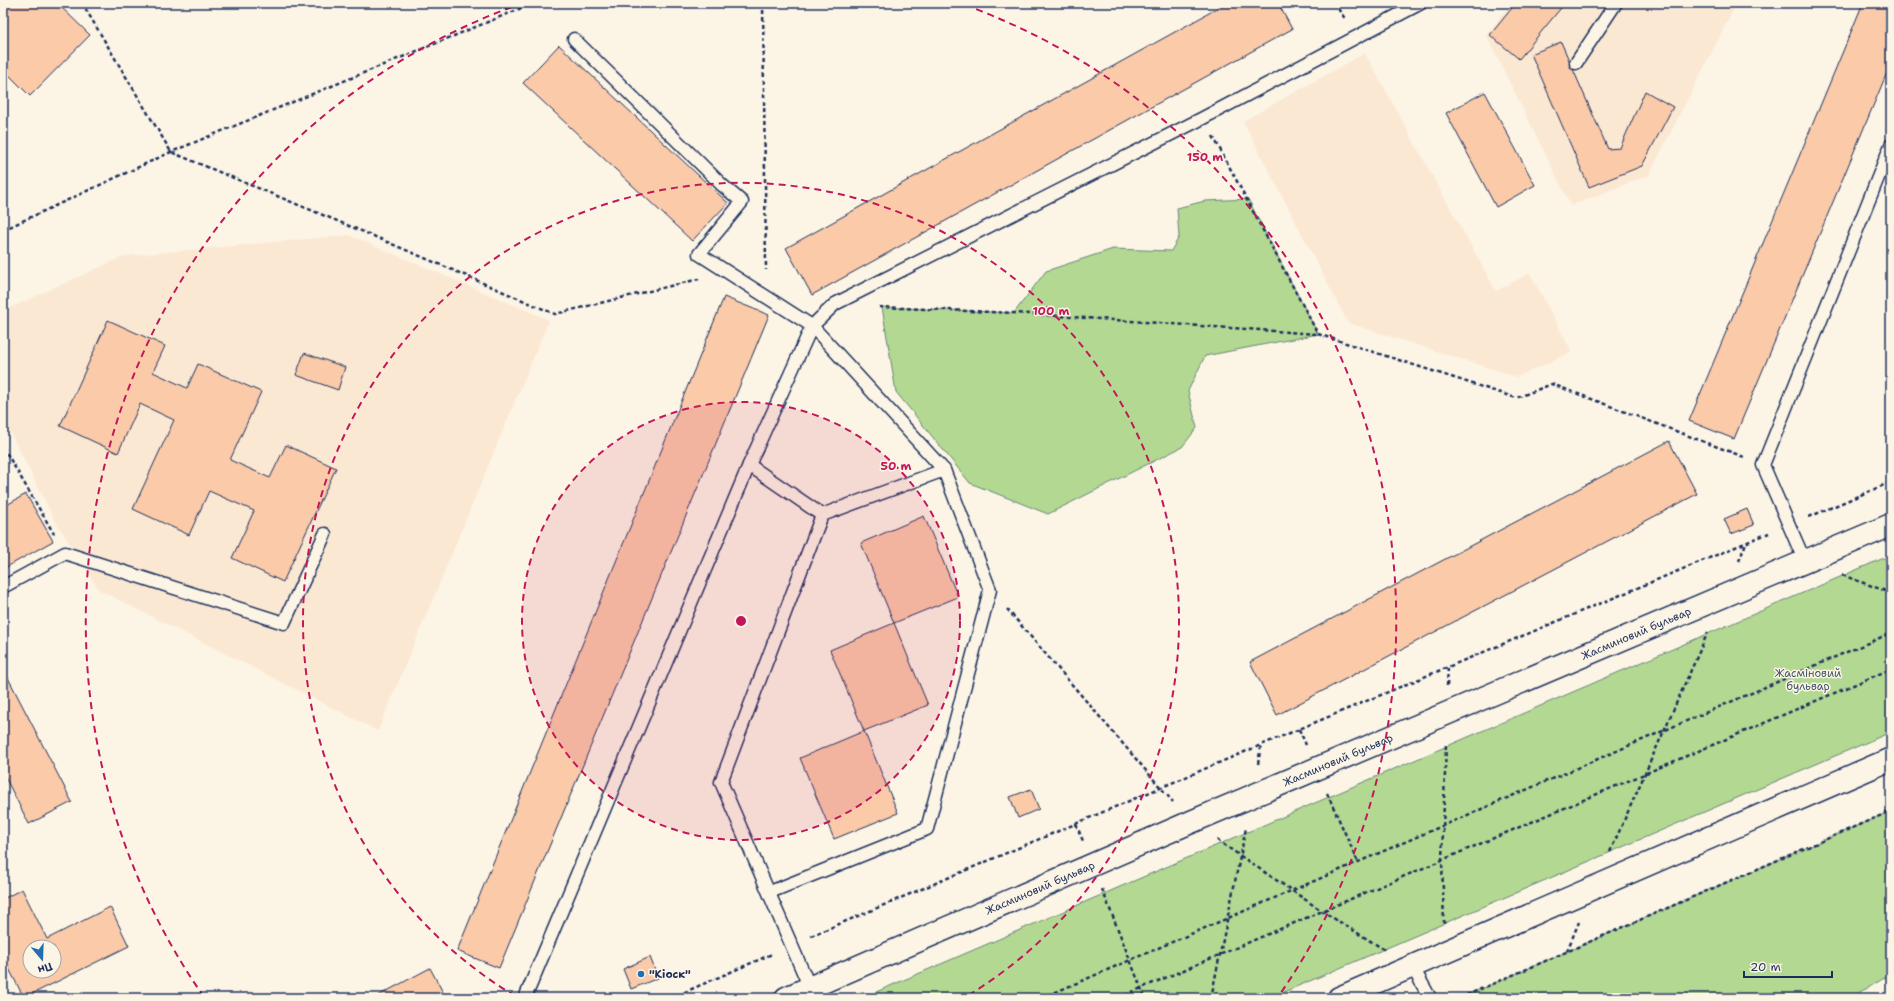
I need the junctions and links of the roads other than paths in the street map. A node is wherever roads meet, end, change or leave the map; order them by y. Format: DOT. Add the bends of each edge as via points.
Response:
graph roads {
  1 [pos="1421,3"];
  2 [pos="1616,3"];
  3 [pos="574,39"];
  4 [pos="1576,63"];
  5 [pos="1891,145"];
  6 [pos="812,326"];
  7 [pos="749,465"];
  8 [pos="944,470"];
  9 [pos="822,515"];
  10 [pos="1891,525"];
  11 [pos="325,534"];
  12 [pos="1806,562"];
  13 [pos="3,587"];
  14 [pos="1891,759"];
  15 [pos="770,892"];
  16 [pos="1412,966"];
  17 [pos="810,988"];
  18 [pos="525,998"];
  19 [pos="786,998"];
  20 [pos="1339,998"];
  21 [pos="1430,998"];
  1 -- 6 [label="lane" via="1203,118 834,304"];
  2 -- 4 [label="lane"];
  3 -- 6 [label="lane" via="742,202 699,254"];
  5 -- 12 [label="lane" via="1763,466"];
  6 -- 7 [label="lane"];
  6 -- 8 [label="lane"];
  7 -- 9 [label="lane"];
  7 -- 18 [label="lane"];
  8 -- 9 [label="lane"];
  8 -- 15 [label="lane" via="990,590 926,829"];
  9 -- 15 [label="lane" via="721,782"];
  10 -- 12 [label="street, Жасминовий бульвар"];
  11 -- 13 [label="lane" via="284,623 65,554"];
  12 -- 17 [label="street, Жасминовий бульвар" via="1252,796"];
  14 -- 16 [label="street"];
  15 -- 17 [label="lane"];
  16 -- 20 [label="street"];
  16 -- 21 [label="lane"];
  17 -- 19 [label="street, Жасминовий бульвар"];
}
